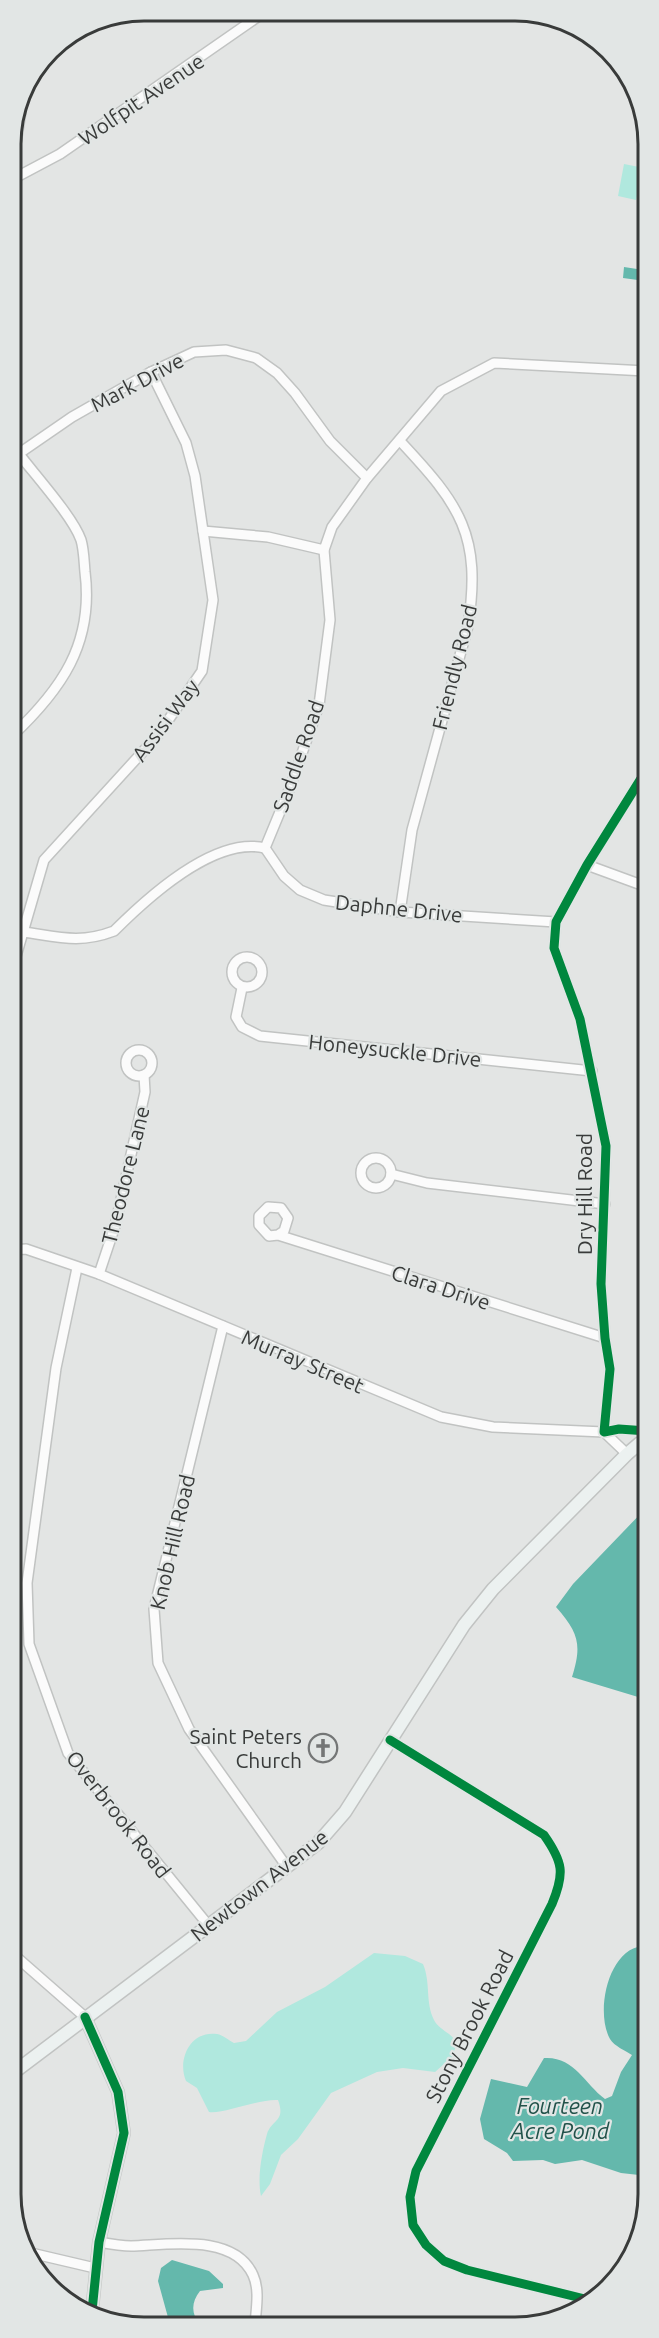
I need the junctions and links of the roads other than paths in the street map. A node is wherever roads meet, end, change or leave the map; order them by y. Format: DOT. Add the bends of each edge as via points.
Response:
graph roads {
  1 [pos="252,21"];
  2 [pos="21,175"];
  3 [pos="638,371"];
  4 [pos="151,372"];
  5 [pos="400,441"];
  6 [pos="21,453"];
  7 [pos="21,463"];
  8 [pos="367,478"];
  9 [pos="203,531"];
  10 [pos="324,550"];
  11 [pos="21,728"];
  12 [pos="638,784"];
  13 [pos="264,848"];
  14 [pos="587,865"];
  15 [pos="638,884"];
  16 [pos="400,912"];
  17 [pos="556,922"];
  18 [pos="24,932"];
  19 [pos="21,942"];
  20 [pos="242,988"];
  21 [pos="592,1071"];
  22 [pos="144,1075"];
  23 [pos="391,1174"];
  24 [pos="605,1204"];
  25 [pos="278,1235"];
  26 [pos="21,1249"];
  27 [pos="77,1268"];
  28 [pos="99,1274"];
  29 [pos="223,1326"];
  30 [pos="605,1338"];
  31 [pos="638,1430"];
  32 [pos="604,1432"];
  33 [pos="638,1445"];
  34 [pos="627,1454"];
  35 [pos="390,1740"];
  36 [pos="287,1867"];
  37 [pos="209,1926"];
  38 [pos="21,1961"];
  39 [pos="85,2017"];
  40 [pos="21,2067"];
  41 [pos="99,2242"];
  42 [pos="38,2255"];
  43 [pos="95,2268"];
  44 [pos="579,2298"];
  45 [pos="92,2305"];
  46 [pos="255,2317"];
  1 -- 2 [label="street, Wolfpit Avenue" via="60,154"];
  3 -- 5 [label="street, Saddle Road" via="494,363 441,391"];
  4 -- 6 [label="street, Mark Drive" via="72,417"];
  4 -- 8 [label="street, Mark Drive" via="194,352 226,350 256,358 295,393 330,441"];
  4 -- 9 [label="street, Assisi Way" via="186,443"];
  5 -- 8 [label="street, Saddle Road"];
  5 -- 16 [label="street, Friendly Road" via="453,505 473,560 473,594 468,626 414,820"];
  7 -- 11 [label="street" via="56,501 81,540 88,597 83,630 62,680 44,706"];
  8 -- 10 [label="street, Saddle Road" via="332,527"];
  9 -- 10 [label="street" via="268,537"];
  9 -- 18 [label="street, Assisi Way" via="213,600 202,671 158,735 44,860"];
  10 -- 13 [label="street, Saddle Road" via="330,620 318,705"];
  12 -- 14 [label="street, Dry Hill Road"];
  13 -- 16 [label="street, Daphne Drive" via="284,876 300,890 324,900"];
  13 -- 18 [label="street" via="249,844 225,849 201,861 114,931 101,936 85,940"];
  14 -- 15 [label="street"];
  14 -- 17 [label="street, Dry Hill Road"];
  16 -- 17 [label="street, Daphne Drive"];
  17 -- 21 [label="street, Dry Hill Road" via="554,948 580,1019"];
  18 -- 19 [label="street, Assisi Way"];
  20 -- 21 [label="street, Honeysuckle Drive" via="236,1017 242,1027 260,1036"];
  21 -- 24 [label="street, Dry Hill Road" via="606,1146"];
  22 -- 28 [label="street, Theodore Lane" via="145,1092 128,1169"];
  23 -- 24 [label="street" via="427,1183"];
  24 -- 30 [label="street, Dry Hill Road" via="601,1284"];
  25 -- 30 [label="street, Clara Drive"];
  26 -- 27 [label="street, Murray Street"];
  27 -- 28 [label="street, Murray Street"];
  27 -- 37 [label="street, Overbrook Road" via="56,1368 27,1582 29,1644 68,1753"];
  28 -- 29 [label="street, Murray Street"];
  29 -- 32 [label="street, Murray Street" via="441,1417 494,1427"];
  29 -- 36 [label="street, Knob Hill Road" via="154,1609 159,1663 189,1729"];
  30 -- 32 [label="street, Dry Hill Road" via="610,1369"];
  31 -- 32 [label="street, Murray Street"];
  32 -- 34 [label="street"];
  33 -- 34 [label="main road, Newtown Avenue"];
  34 -- 35 [label="main road, Newtown Avenue" via="493,1589 464,1625"];
  35 -- 36 [label="main road, Newtown Avenue" via="329,1832"];
  35 -- 44 [label="street, Stony Brook Road" via="544,1835 561,1866 560,1884 552,1904 416,2171 410,2197 412,2225 444,2261"];
  36 -- 37 [label="main road, Newtown Avenue"];
  37 -- 39 [label="main road, Newtown Avenue"];
  38 -- 39 [label="street"];
  39 -- 40 [label="main road, Newtown Avenue"];
  39 -- 41 [label="street" via="108,2065 123,2114 124,2133"];
  41 -- 43 [label="street"];
  41 -- 46 [label="street" via="214,2247 237,2254 253,2274 257,2291"];
  42 -- 43 [label="street"];
  43 -- 45 [label="street"];
}
